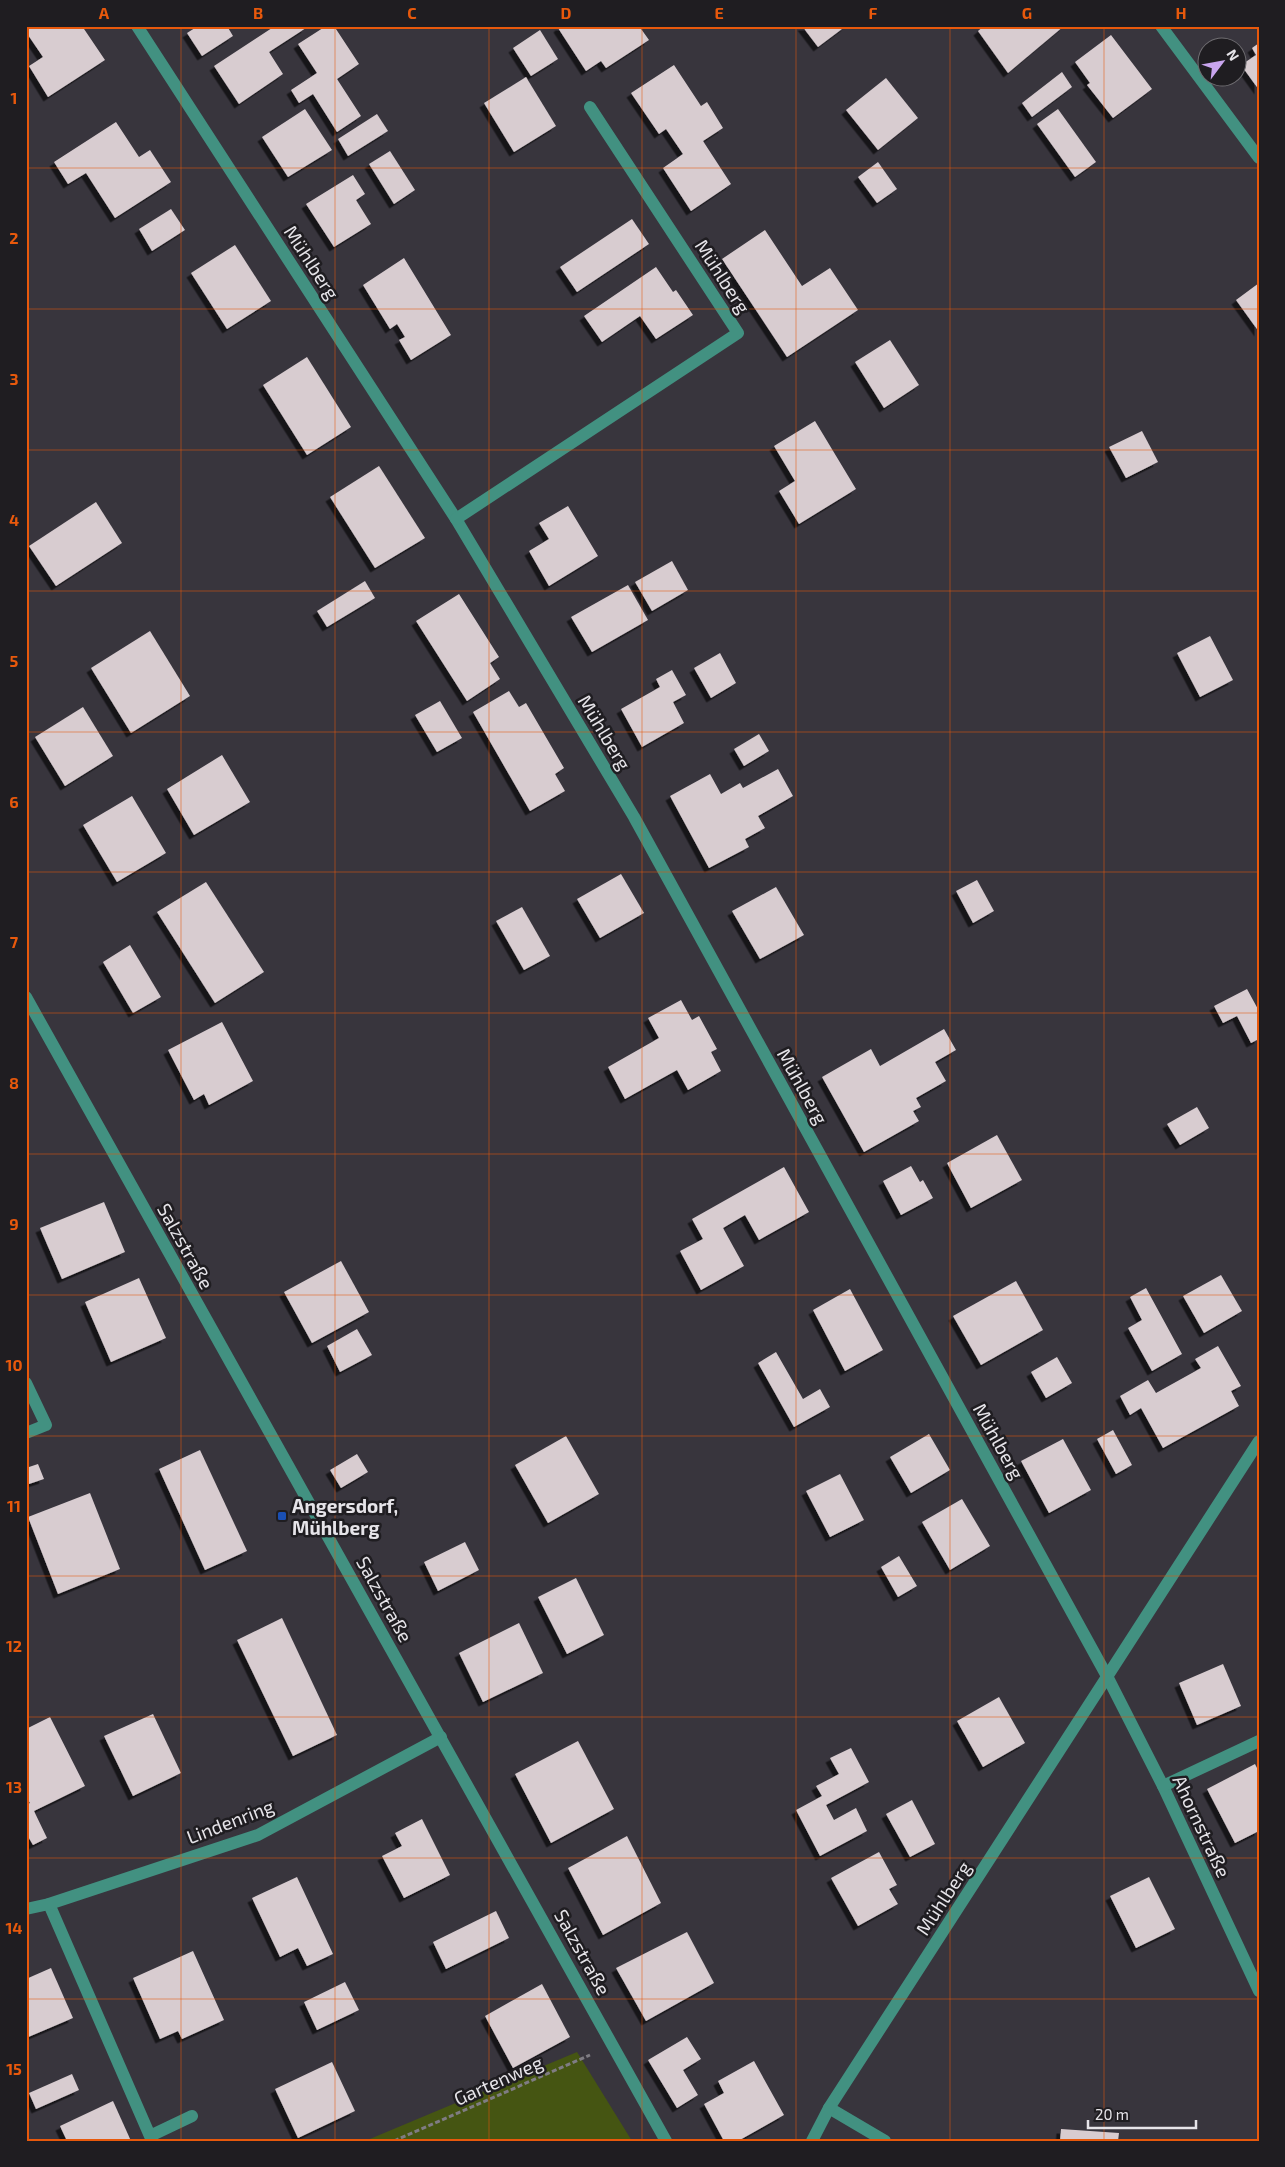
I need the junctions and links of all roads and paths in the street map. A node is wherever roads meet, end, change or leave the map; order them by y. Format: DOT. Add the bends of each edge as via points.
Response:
graph roads {
  1 [pos="137,26"];
  2 [pos="1161,26"];
  3 [pos="590,107"];
  4 [pos="1259,158"];
  5 [pos="456,518"];
  6 [pos="26,998"];
  7 [pos="26,1383"];
  8 [pos="26,1433"];
  9 [pos="1259,1441"];
  10 [pos="1108,1678"];
  11 [pos="441,1737"];
  12 [pos="1259,1741"];
  13 [pos="1163,1786"];
  14 [pos="49,1904"];
  15 [pos="26,1909"];
  16 [pos="1259,1991"];
  17 [pos="614,2044"];
  18 [pos="829,2108"];
  19 [pos="192,2116"];
  20 [pos="394,2141"];
  21 [pos="666,2141"];
  22 [pos="812,2141"];
  23 [pos="885,2141"];
  1 -- 5 [label="street, Mühlberg"];
  2 -- 4 [label="street"];
  3 -- 5 [label="street, Mühlberg" via="738,333"];
  5 -- 10 [label="street, Mühlberg" via="634,817"];
  6 -- 11 [label="street, Salzstraße"];
  7 -- 8 [label="street" via="46,1425"];
  9 -- 10 [label="street, Mühlberg"];
  10 -- 13 [label="street, Ahornstraße"];
  10 -- 18 [label="street, Mühlberg"];
  11 -- 14 [label="street, Lindenring" via="258,1835"];
  11 -- 17 [label="street, Salzstraße"];
  12 -- 13 [label="street"];
  13 -- 16 [label="street, Ahornstraße"];
  14 -- 15 [label="street, Lindenring"];
  14 -- 19 [label="street" via="150,2136"];
  17 -- 20 [label="path, Gartenweg"];
  17 -- 21 [label="street, Salzstraße"];
  18 -- 22 [label="street, Mühlberg"];
  18 -- 23 [label="street"];
}
